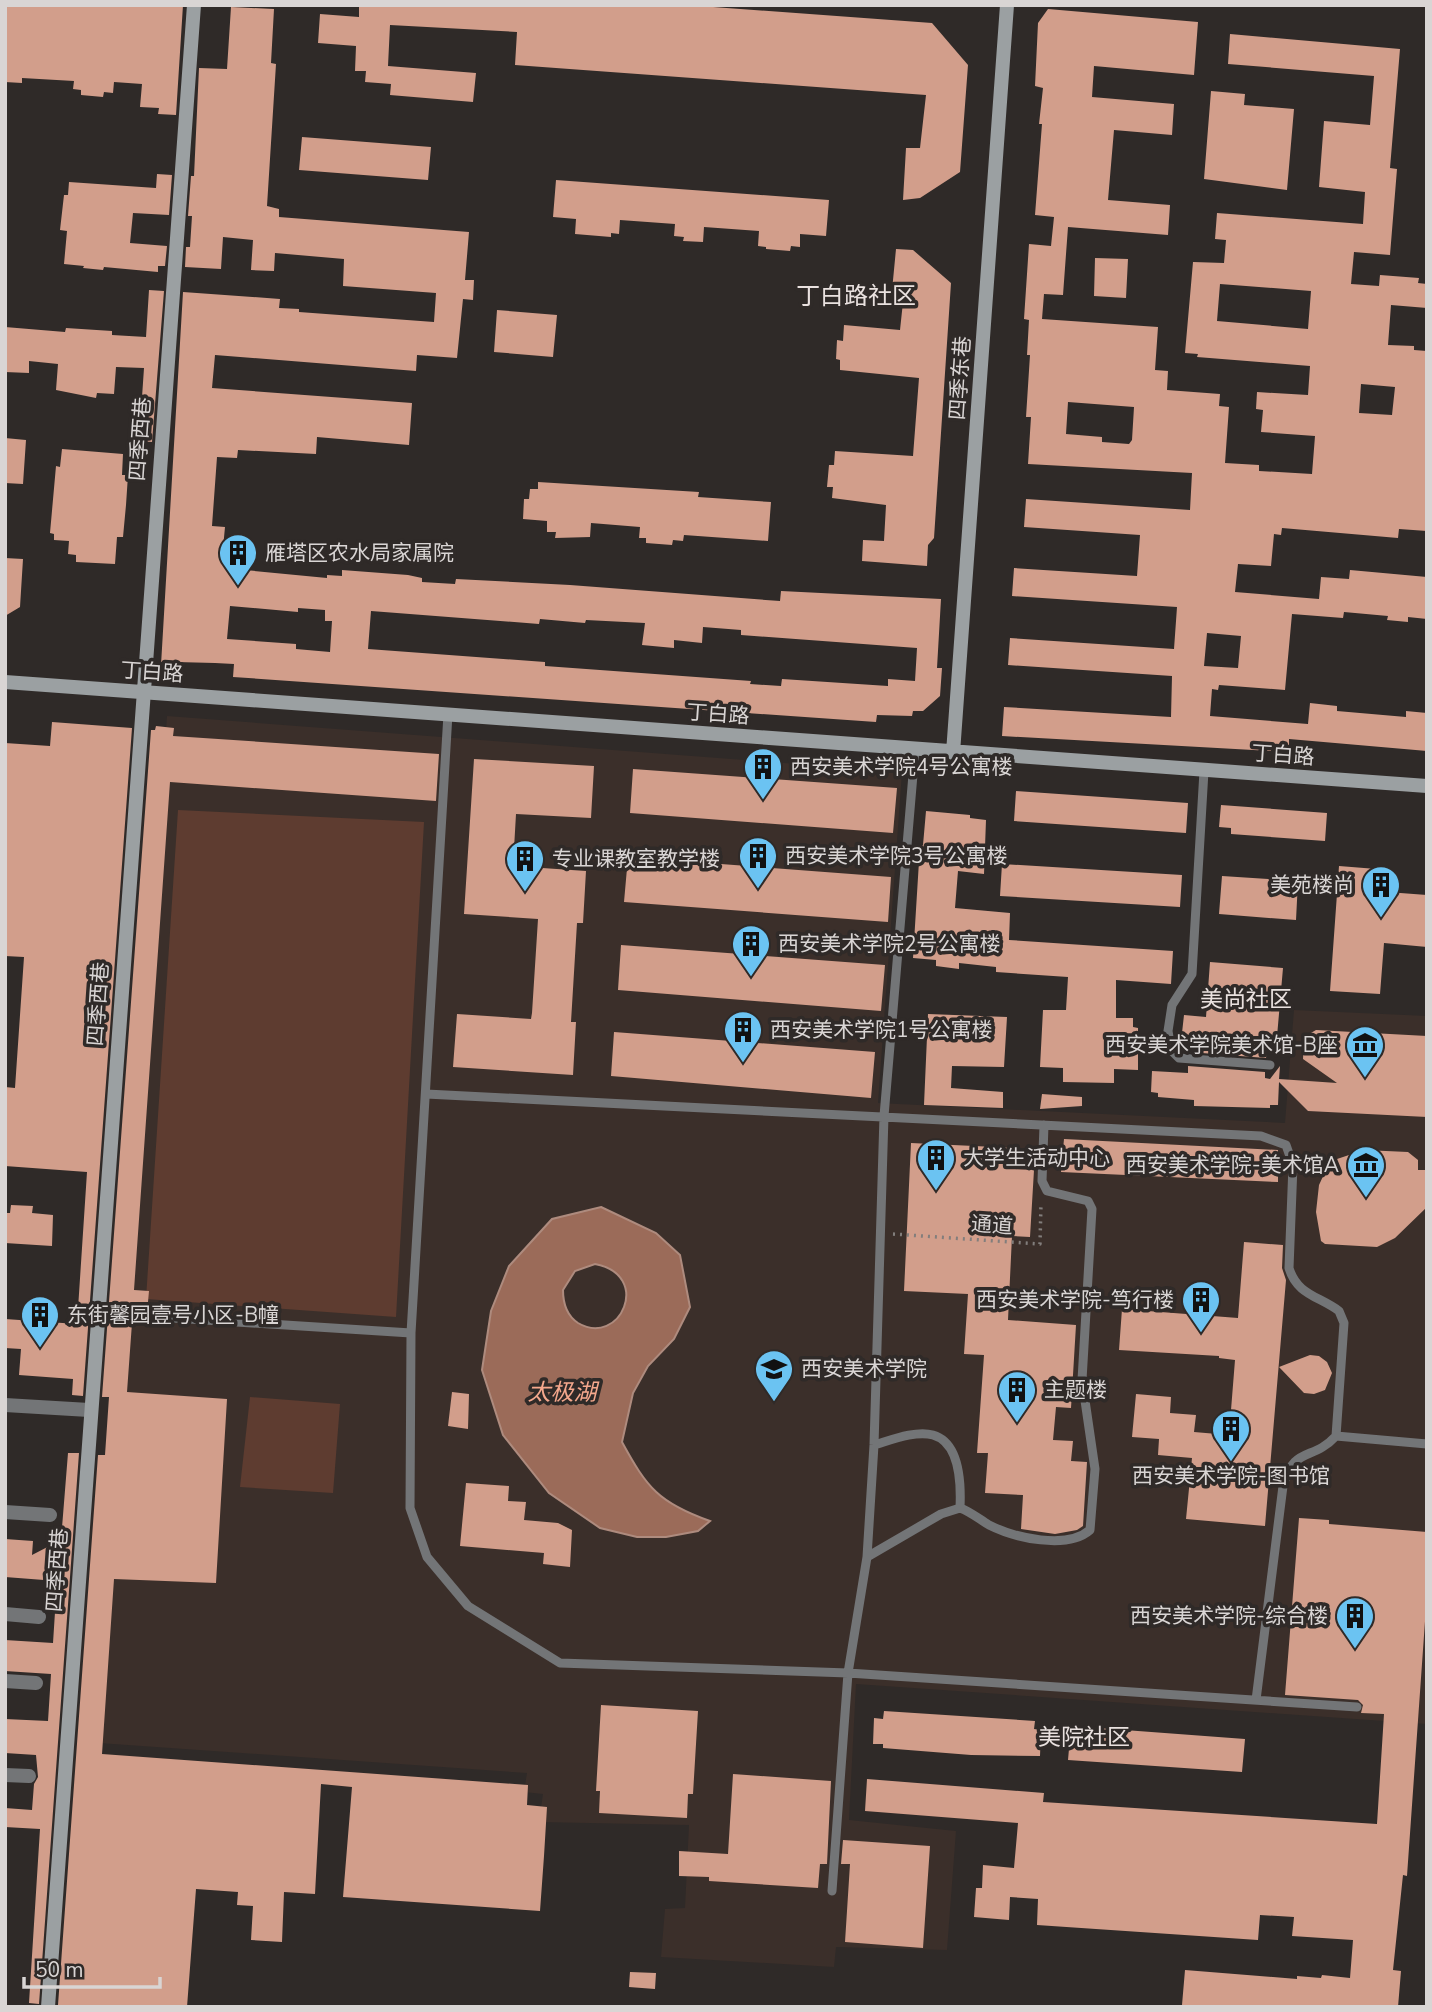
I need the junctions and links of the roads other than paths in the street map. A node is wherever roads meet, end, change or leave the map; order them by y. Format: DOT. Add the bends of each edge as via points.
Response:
graph roads {
  1 [pos="194,5"];
  2 [pos="1007,5"];
  3 [pos="5,682"];
  4 [pos="142,692"];
  5 [pos="448,714"];
  6 [pos="915,751"];
  7 [pos="953,754"];
  8 [pos="1204,771"];
  9 [pos="1427,786"];
  10 [pos="1270,1065"];
  11 [pos="426,1094"];
  12 [pos="884,1116"];
  13 [pos="1044,1125"];
  14 [pos="157,1317"];
  15 [pos="411,1333"];
  16 [pos="5,1405"];
  17 [pos="89,1410"];
  18 [pos="1336,1436"];
  19 [pos="1427,1444"];
  20 [pos="874,1445"];
  21 [pos="960,1508"];
  22 [pos="5,1511"];
  23 [pos="50,1515"];
  24 [pos="867,1557"];
  25 [pos="5,1614"];
  26 [pos="39,1617"];
  27 [pos="849,1672"];
  28 [pos="5,1681"];
  29 [pos="36,1684"];
  30 [pos="1256,1700"];
  31 [pos="1357,1707"];
  32 [pos="5,1775"];
  33 [pos="29,1776"];
  34 [pos="832,1891"];
  35 [pos="48,2007"];
  1 -- 4 [label="street, 四季西巷"];
  2 -- 7 [label="street, 四季东巷"];
  3 -- 4 [label="street, 丁白路"];
  4 -- 5 [label="street, 丁白路"];
  4 -- 17 [label="street, 四季西巷"];
  5 -- 6 [label="street, 丁白路"];
  5 -- 11 [label="lane"];
  6 -- 7 [label="street, 丁白路"];
  6 -- 12 [label="lane"];
  7 -- 8 [label="street, 丁白路"];
  8 -- 9 [label="street, 丁白路"];
  8 -- 10 [label="lane" via="1192,974 1172,1005 1171,1050 1179,1058"];
  11 -- 12 [label="lane"];
  11 -- 15 [label="lane"];
  12 -- 13 [label="lane"];
  12 -- 20 [label="lane"];
  13 -- 18 [label="lane" via="1261,1136 1286,1145 1293,1165 1289,1268 1293,1282 1339,1311 1344,1324"];
  13 -- 21 [label="lane" via="1042,1181 1047,1191 1078,1196 1092,1209 1083,1380 1095,1469 1090,1530 1080,1539 1062,1541 1008,1532"];
  14 -- 15 [label="lane"];
  15 -- 27 [label="lane" via="410,1508 427,1557 468,1606 559,1663"];
  16 -- 17 [label="street"];
  17 -- 35 [label="street, 四季西巷"];
  18 -- 19 [label="lane"];
  18 -- 30 [label="lane" via="1321,1450 1298,1457 1288,1466"];
  20 -- 21 [label="lane" via="934,1435 956,1461"];
  20 -- 24 [label="lane"];
  21 -- 24 [label="lane" via="941,1514"];
  22 -- 23 [label="street"];
  24 -- 27 [label="lane"];
  25 -- 26 [label="street"];
  27 -- 30 [label="lane"];
  27 -- 34 [label="lane"];
  28 -- 29 [label="street"];
  30 -- 31 [label="lane"];
  32 -- 33 [label="street"];
}
